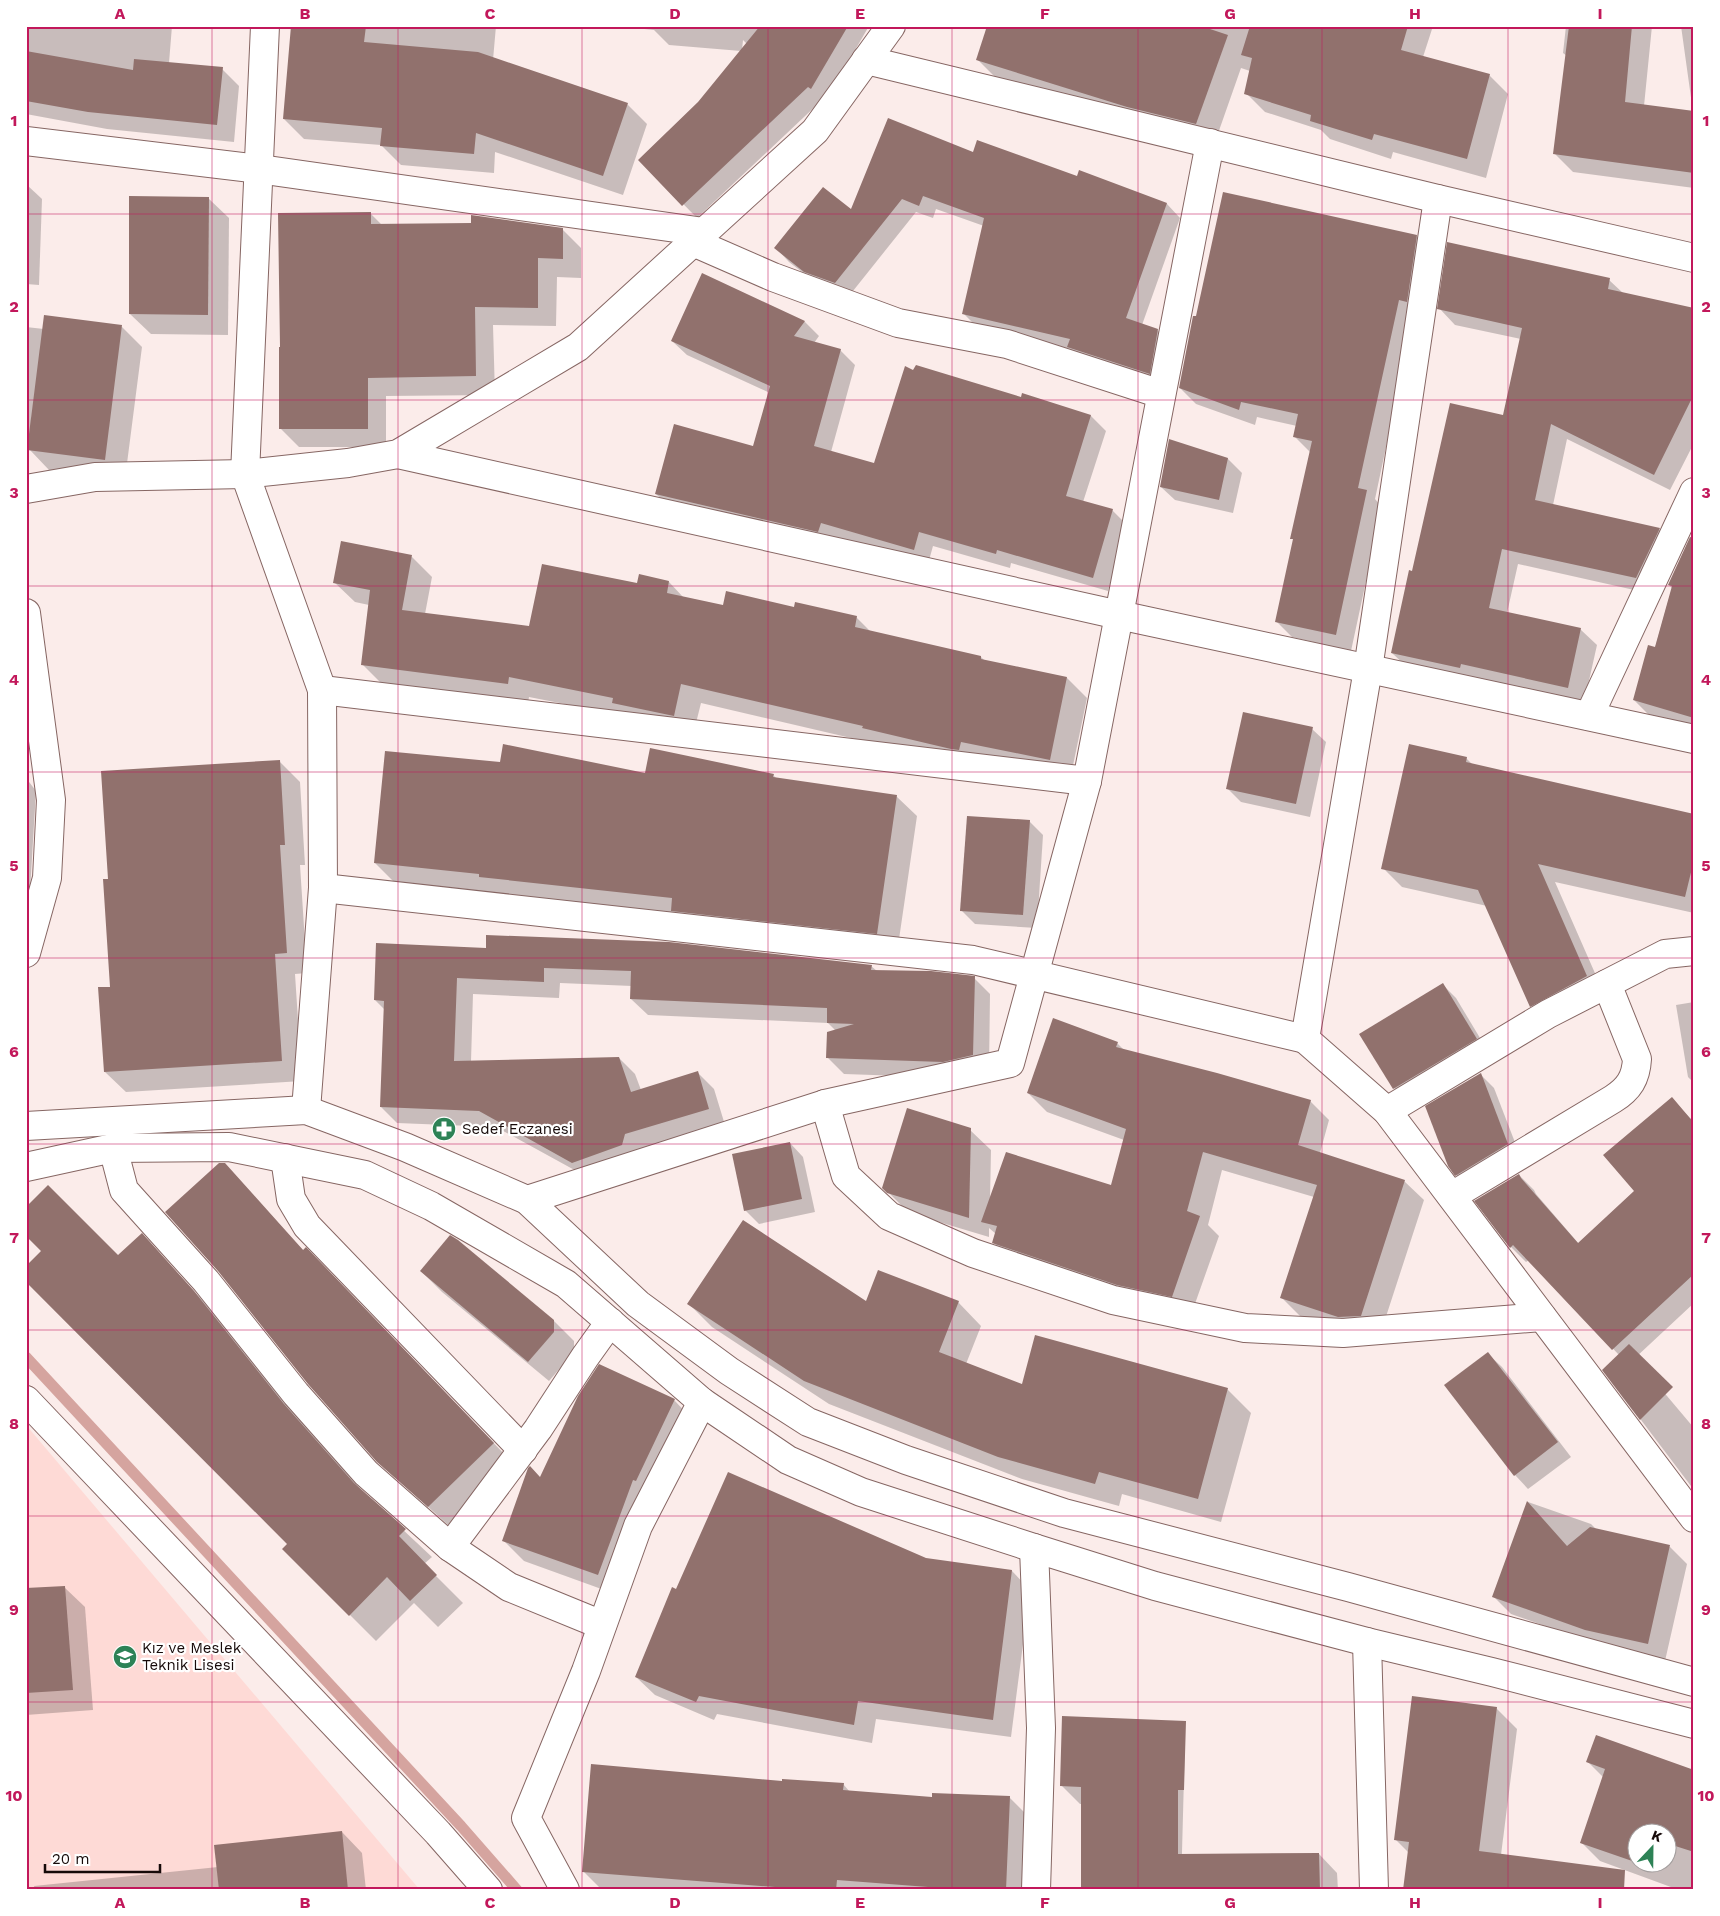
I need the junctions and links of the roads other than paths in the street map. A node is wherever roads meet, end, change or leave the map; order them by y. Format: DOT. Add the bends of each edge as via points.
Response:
graph roads {
  1 [pos="265,26"];
  2 [pos="891,26"];
  3 [pos="866,60"];
  4 [pos="26,141"];
  5 [pos="1210,144"];
  6 [pos="258,169"];
  7 [pos="1438,199"];
  8 [pos="698,237"];
  9 [pos="1694,258"];
  10 [pos="1161,394"];
  11 [pos="398,454"];
  12 [pos="245,474"];
  13 [pos="26,489"];
  14 [pos="1694,492"];
  15 [pos="1687,521"];
  16 [pos="26,613"];
  17 [pos="1119,615"];
  18 [pos="1368,669"];
  19 [pos="322,690"];
  20 [pos="1589,716"];
  21 [pos="1694,739"];
  22 [pos="1087,781"];
  23 [pos="323,888"];
  24 [pos="1694,951"];
  25 [pos="26,953"];
  26 [pos="1032,975"];
  27 [pos="1607,984"];
  28 [pos="1305,1039"];
  29 [pos="825,1104"];
  30 [pos="306,1110"];
  31 [pos="1387,1111"];
  32 [pos="26,1126"];
  33 [pos="113,1148"];
  34 [pos="285,1158"];
  35 [pos="26,1167"];
  36 [pos="1452,1196"];
  37 [pos="527,1200"];
  38 [pos="1542,1317"];
  39 [pos="610,1322"];
  40 [pos="26,1400"];
  41 [pos="702,1402"];
  42 [pos="523,1450"];
  43 [pos="1694,1518"];
  44 [pos="450,1547"];
  45 [pos="1034,1548"];
  46 [pos="602,1625"];
  47 [pos="1367,1642"];
  48 [pos="1694,1682"];
  49 [pos="1694,1724"];
  50 [pos="488,1890"];
  51 [pos="565,1890"];
  52 [pos="1036,1890"];
  53 [pos="1374,1890"];
  1 -- 6 [label="street"];
  2 -- 3 [label="street"];
  3 -- 5 [label="street"];
  3 -- 8 [label="street" via="815,131"];
  4 -- 6 [label="street"];
  5 -- 7 [label="street"];
  5 -- 10 [label="street"];
  6 -- 8 [label="street"];
  6 -- 12 [label="street"];
  7 -- 9 [label="street"];
  7 -- 18 [label="street"];
  8 -- 10 [label="street" via="773,277 898,323 1007,344"];
  8 -- 11 [label="street" via="578,347"];
  10 -- 17 [label="street"];
  11 -- 12 [label="street"];
  11 -- 17 [label="street"];
  12 -- 13 [label="street" via="95,477"];
  12 -- 19 [label="street"];
  14 -- 15 [label="street"];
  15 -- 20 [label="street"];
  16 -- 25 [label="street" via="51,800 47,878"];
  17 -- 18 [label="street"];
  17 -- 22 [label="street"];
  18 -- 20 [label="street"];
  18 -- 28 [label="street"];
  19 -- 22 [label="street"];
  19 -- 23 [label="street"];
  20 -- 21 [label="street"];
  22 -- 26 [label="street"];
  23 -- 26 [label="street" via="973,960"];
  23 -- 30 [label="street"];
  24 -- 27 [label="street" via="1665,954"];
  26 -- 28 [label="street"];
  26 -- 29 [label="street" via="1010,1062"];
  27 -- 31 [label="street" via="1548,1014"];
  27 -- 36 [label="street" via="1637,1058 1633,1081 1619,1096"];
  28 -- 31 [label="street"];
  29 -- 37 [label="street"];
  29 -- 38 [label="street" via="846,1176 889,1216 973,1253 1113,1300 1245,1328 1343,1333"];
  30 -- 32 [label="street"];
  30 -- 37 [label="street" via="406,1147"];
  31 -- 36 [label="street"];
  33 -- 34 [label="street" via="229,1147"];
  33 -- 35 [label="street"];
  33 -- 44 [label="street" via="124,1190 206,1281 296,1394 366,1473"];
  34 -- 39 [label="street" via="366,1175 431,1206 566,1284"];
  34 -- 42 [label="street" via="291,1199 307,1226"];
  36 -- 38 [label="street"];
  37 -- 48 [label="street" via="638,1304 729,1371 808,1422 906,1460 1064,1513"];
  38 -- 43 [label="street"];
  39 -- 41 [label="street"];
  39 -- 42 [label="street"];
  40 -- 50 [label="street" via="438,1833"];
  41 -- 45 [label="street" via="788,1460 861,1492"];
  41 -- 46 [label="street" via="638,1526"];
  42 -- 44 [label="street"];
  44 -- 46 [label="street" via="508,1587"];
  45 -- 47 [label="street" via="1155,1586"];
  45 -- 52 [label="street" via="1041,1728"];
  46 -- 51 [label="street" via="526,1818"];
  47 -- 49 [label="street"];
  47 -- 53 [label="street"];
}
